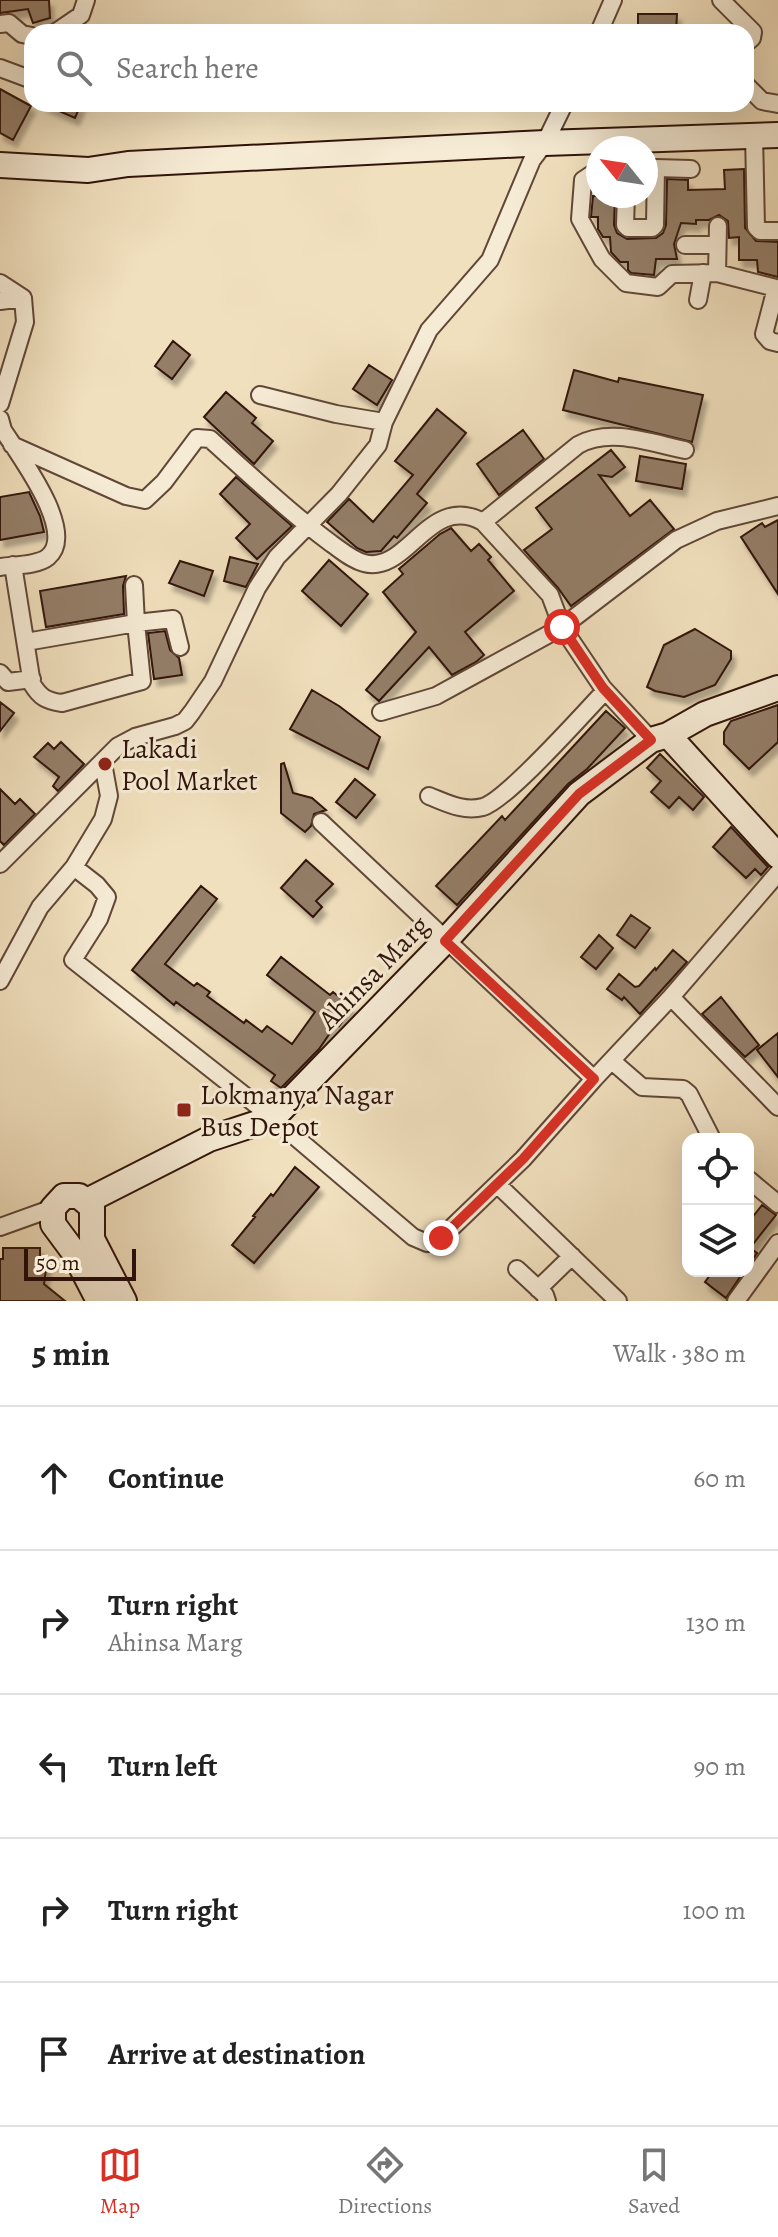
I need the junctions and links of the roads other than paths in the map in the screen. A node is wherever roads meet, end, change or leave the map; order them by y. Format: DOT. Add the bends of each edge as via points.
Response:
graph roads {
  1 [pos="86,0"];
  2 [pos="613,0"];
  3 [pos="721,0"];
  4 [pos="0,24"];
  5 [pos="68,24"];
  6 [pos="602,24"];
  7 [pos="745,24"];
  8 [pos="24,34"];
  9 [pos="0,68"];
  10 [pos="24,77"];
  11 [pos="754,93"];
  12 [pos="778,104"];
  13 [pos="560,112"];
  14 [pos="766,135"];
  15 [pos="658,139"];
  16 [pos="586,142"];
  17 [pos="545,143"];
  18 [pos="0,165"];
  19 [pos="658,168"];
  20 [pos="691,169"];
  21 [pos="586,178"];
  22 [pos="626,208"];
  23 [pos="655,208"];
  24 [pos="718,226"];
  25 [pos="778,231"];
  26 [pos="685,245"];
  27 [pos="717,245"];
  28 [pos="710,273"];
  29 [pos="0,283"];
  30 [pos="777,288"];
  31 [pos="23,298"];
  32 [pos="698,300"];
  33 [pos="0,301"];
  34 [pos="778,343"];
  35 [pos="260,395"];
  36 [pos="0,404"];
  37 [pos="0,419"];
  38 [pos="384,422"];
  39 [pos="12,445"];
  40 [pos="685,450"];
  41 [pos="778,506"];
  42 [pos="483,522"];
  43 [pos="308,526"];
  44 [pos="7,566"];
  45 [pos="134,585"];
  46 [pos="136,623"];
  47 [pos="562,627"];
  48 [pos="26,642"];
  49 [pos="180,647"];
  50 [pos="0,673"];
  51 [pos="32,679"];
  52 [pos="603,688"];
  53 [pos="778,688"];
  54 [pos="381,712"];
  55 [pos="659,737"];
  56 [pos="103,763"];
  57 [pos="429,796"];
  58 [pos="321,822"];
  59 [pos="778,856"];
  60 [pos="0,864"];
  61 [pos="74,867"];
  62 [pos="778,873"];
  63 [pos="445,941"];
  64 [pos="0,981"];
  65 [pos="671,997"];
  66 [pos="612,1061"];
  67 [pos="594,1079"];
  68 [pos="778,1107"];
  69 [pos="273,1118"];
  70 [pos="709,1133"];
  71 [pos="754,1184"];
  72 [pos="498,1185"];
  73 [pos="778,1204"];
  74 [pos="89,1212"];
  75 [pos="55,1219"];
  76 [pos="0,1227"];
  77 [pos="778,1243"];
  78 [pos="572,1256"];
  79 [pos="517,1269"];
  80 [pos="542,1295"];
  81 [pos="99,1301"];
  82 [pos="124,1301"];
  83 [pos="618,1301"];
  84 [pos="736,1301"];
  1 -- 5 [label="street" via="81,15"];
  2 -- 6 [label="street"];
  3 -- 7 [label="street"];
  4 -- 8 [label="street" via="9,23"];
  9 -- 10 [label="street"];
  11 -- 12 [label="street"];
  13 -- 17 [label="street"];
  14 -- 15 [label="street"];
  14 -- 25 [label="street" via="756,227"];
  16 -- 17 [label="street"];
  17 -- 18 [label="street" via="88,170"];
  17 -- 38 [label="street" via="532,160 490,260 429,330"];
  19 -- 20 [label="street"];
  21 -- 28 [label="street" via="580,219 602,259 626,283 658,287 672,274"];
  22 -- 23 [label="street" via="628,228 652,228"];
  24 -- 27 [label="street"];
  26 -- 27 [label="street"];
  27 -- 28 [label="street"];
  28 -- 30 [label="street"];
  28 -- 32 [label="street"];
  29 -- 31 [label="street"];
  30 -- 34 [label="street" via="764,334"];
  31 -- 33 [label="street"];
  31 -- 36 [label="street" via="25,322"];
  35 -- 38 [label="street"];
  37 -- 39 [label="street"];
  38 -- 43 [label="street" via="378,445"];
  39 -- 43 [label="street" via="145,500 197,438 210,439"];
  39 -- 44 [label="street" via="50,506 57,545 48,558"];
  40 -- 42 [label="street" via="594,436"];
  41 -- 47 [label="street" via="717,521 676,540"];
  42 -- 43 [label="street" via="472,515 440,520 387,561 366,565"];
  42 -- 47 [label="street" via="550,595"];
  43 -- 56 [label="street" via="277,557 257,588 213,681 185,721 135,737"];
  44 -- 48 [label="street"];
  45 -- 46 [label="street"];
  46 -- 48 [label="street"];
  46 -- 49 [label="street" via="173,619"];
  46 -- 51 [label="street" via="142,681 62,703 39,696"];
  47 -- 52 [label="street"];
  47 -- 54 [label="street" via="436,696"];
  48 -- 51 [label="street"];
  50 -- 51 [label="street" via="8,682"];
  52 -- 55 [label="street"];
  52 -- 57 [label="street" via="548,751 485,807 464,809"];
  53 -- 55 [label="street, Ahinsa Marg"];
  55 -- 59 [label="street"];
  55 -- 63 [label="street, Ahinsa Marg" via="579,794"];
  56 -- 60 [label="street"];
  56 -- 61 [label="street" via="109,796 103,819"];
  58 -- 63 [label="street"];
  61 -- 64 [label="street" via="40,907"];
  61 -- 69 [label="street" via="107,897 73,960"];
  62 -- 65 [label="street"];
  63 -- 67 [label="street"];
  63 -- 69 [label="street, Ahinsa Marg"];
  65 -- 66 [label="street"];
  65 -- 68 [label="street"];
  66 -- 67 [label="street"];
  66 -- 70 [label="street" via="642,1087 683,1089"];
  67 -- 72 [label="street"];
  69 -- 72 [label="street" via="420,1242 441,1238"];
  69 -- 74 [label="street, Ahinsa Marg" via="209,1139"];
  71 -- 73 [label="street"];
  72 -- 78 [label="street"];
  74 -- 75 [label="street" via="79,1196 64,1196"];
  74 -- 75 [label="street" via="80,1235 64,1235"];
  74 -- 82 [label="street" via="92,1239"];
  75 -- 76 [label="street"];
  75 -- 81 [label="street"];
  77 -- 84 [label="street"];
  78 -- 80 [label="street"];
  78 -- 83 [label="street"];
  79 -- 80 [label="street"];
}
